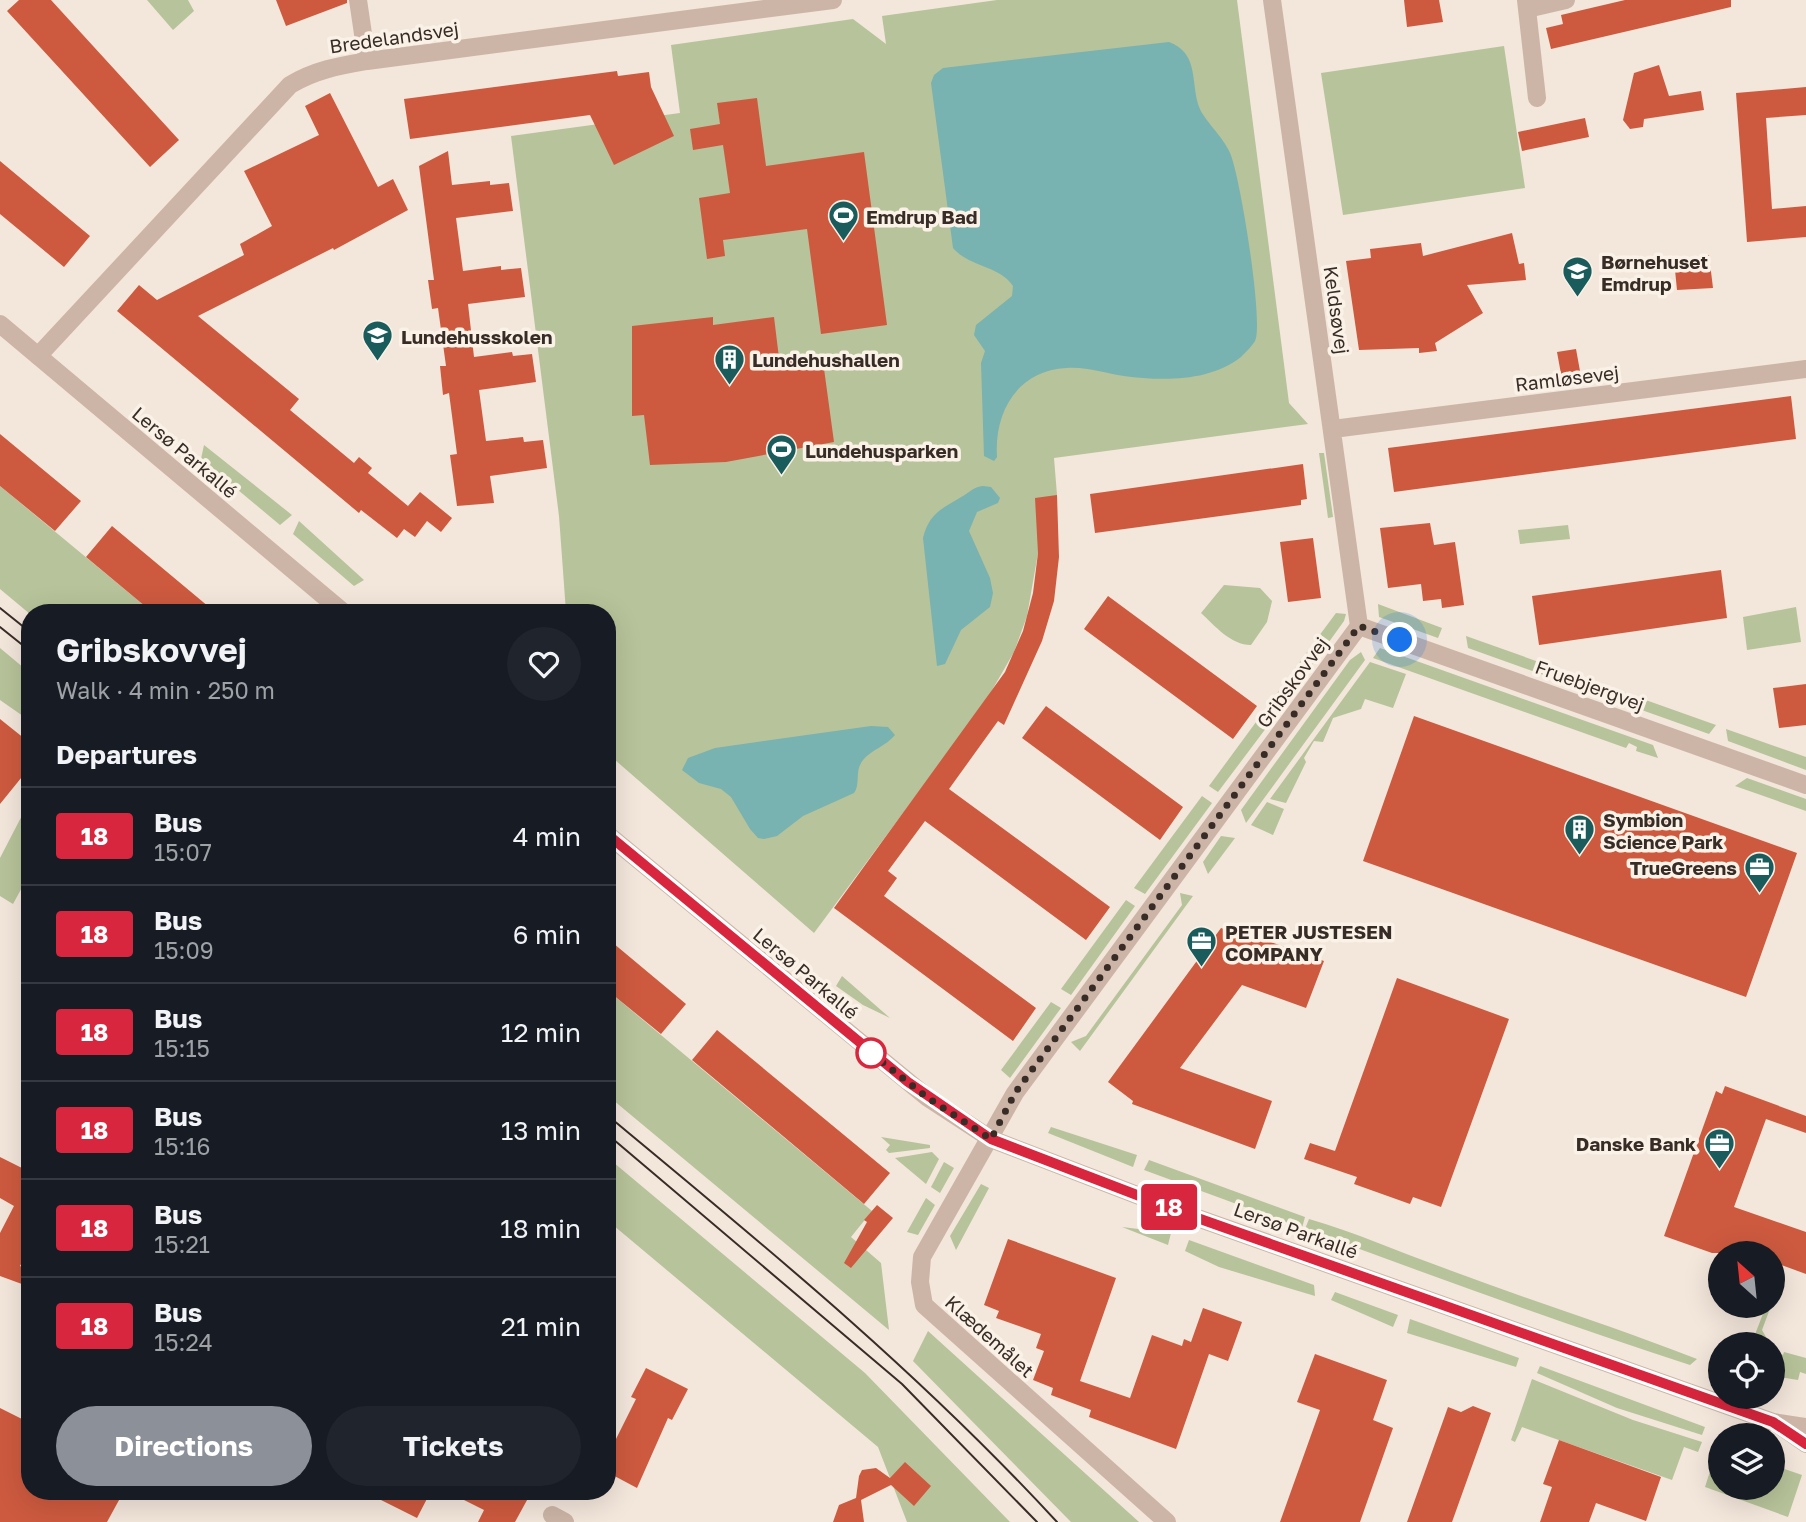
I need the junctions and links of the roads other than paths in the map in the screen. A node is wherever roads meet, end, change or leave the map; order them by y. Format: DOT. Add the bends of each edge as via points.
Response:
graph roads {
  1 [pos="358,0"];
  2 [pos="1272,0"];
  3 [pos="1566,0"];
  4 [pos="823,1"];
  5 [pos="1527,5"];
  6 [pos="367,61"];
  7 [pos="1537,98"];
  8 [pos="0,324"];
  9 [pos="38,356"];
  10 [pos="1806,369"];
  11 [pos="1333,429"];
  12 [pos="333,604"];
  13 [pos="1359,626"];
  14 [pos="1806,785"];
  15 [pos="616,841"];
  16 [pos="991,1139"];
  17 [pos="1773,1422"];
  18 [pos="1806,1427"];
  19 [pos="1806,1444"];
  20 [pos="1167,1522"];
  1 -- 6 [label="street"];
  2 -- 11 [label="street, Keldsøvej"];
  3 -- 5 [label="street"];
  4 -- 6 [label="street, Bredelandsvej"];
  5 -- 7 [label="street"];
  6 -- 9 [label="street, Bredelandsvej" via="324,68 290,85"];
  8 -- 9 [label="street, Lersø Parkallé"];
  9 -- 12 [label="street, Lersø Parkallé"];
  10 -- 11 [label="street, Ramløsevej"];
  11 -- 13 [label="street, Keldsøvej"];
  13 -- 14 [label="street, Fruebjergvej"];
  13 -- 16 [label="street, Gribskovvej" via="1015,1093"];
  15 -- 16 [label="street, Lersø Parkallé" via="918,1090"];
  16 -- 17 [label="street, Lersø Parkallé" via="1189,1215"];
  16 -- 20 [label="street, Klædemålet" via="922,1257 919,1282 924,1305"];
  17 -- 18 [label="street, Lersø Parkallé"];
  17 -- 19 [label="street, Lersø Parkallé"];
}
